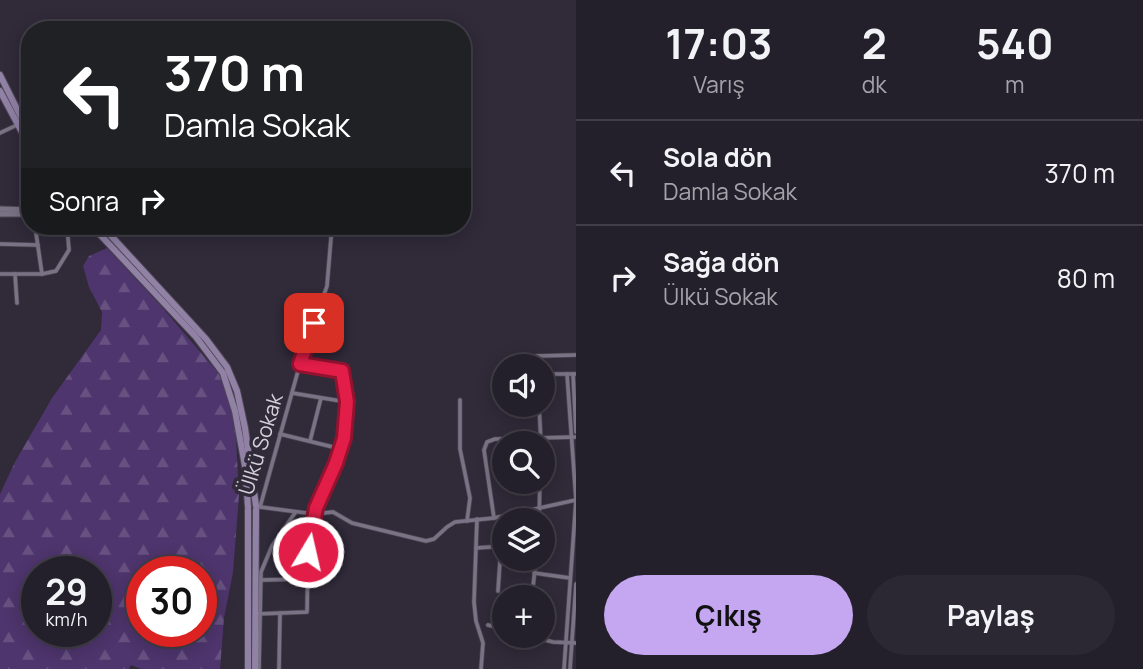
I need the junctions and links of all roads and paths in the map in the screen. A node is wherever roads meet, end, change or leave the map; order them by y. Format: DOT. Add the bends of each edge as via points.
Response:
graph roads {
  1 [pos="0,75"];
  2 [pos="0,91"];
  3 [pos="21,117"];
  4 [pos="17,125"];
  5 [pos="21,132"];
  6 [pos="0,133"];
  7 [pos="0,212"];
  8 [pos="21,212"];
  9 [pos="36,235"];
  10 [pos="68,235"];
  11 [pos="100,235"];
  12 [pos="110,235"];
  13 [pos="331,235"];
  14 [pos="0,244"];
  15 [pos="38,244"];
  16 [pos="0,274"];
  17 [pos="15,274"];
  18 [pos="42,274"];
  19 [pos="17,303"];
  20 [pos="576,355"];
  21 [pos="555,356"];
  22 [pos="300,364"];
  23 [pos="572,374"];
  24 [pos="292,393"];
  25 [pos="321,398"];
  26 [pos="460,400"];
  27 [pos="347,402"];
  28 [pos="575,410"];
  29 [pos="280,434"];
  30 [pos="574,435"];
  31 [pos="555,436"];
  32 [pos="310,441"];
  33 [pos="492,441"];
  34 [pos="341,449"];
  35 [pos="576,500"];
  36 [pos="254,508"];
  37 [pos="493,508"];
  38 [pos="544,508"];
  39 [pos="295,513"];
  40 [pos="314,514"];
  41 [pos="492,518"];
  42 [pos="477,519"];
  43 [pos="467,521"];
  44 [pos="281,535"];
  45 [pos="492,547"];
  46 [pos="475,548"];
  47 [pos="308,552"];
  48 [pos="534,573"];
  49 [pos="570,578"];
  50 [pos="308,579"];
  51 [pos="261,580"];
  52 [pos="533,585"];
  53 [pos="576,587"];
  54 [pos="280,613"];
  55 [pos="258,614"];
  56 [pos="488,625"];
  57 [pos="492,626"];
  58 [pos="555,641"];
  59 [pos="566,643"];
  60 [pos="574,643"];
  61 [pos="248,669"];
  62 [pos="257,669"];
  63 [pos="279,669"];
  64 [pos="481,669"];
  65 [pos="564,669"];
  66 [pos="570,669"];
  1 -- 3 [label="main road"];
  2 -- 4 [label="main road"];
  4 -- 5 [label="main road"];
  4 -- 6 [label="street"];
  7 -- 8 [label="street"];
  9 -- 15 [label="street"];
  10 -- 18 [label="street" via="69,250 57,271"];
  11 -- 36 [label="main road" via="220,368 230,390"];
  12 -- 36 [label="main road" via="227,366 245,428"];
  13 -- 22 [label="street, Ülkü Sokak" via="327,286"];
  14 -- 15 [label="street"];
  15 -- 18 [label="street"];
  16 -- 17 [label="street"];
  17 -- 18 [label="street"];
  17 -- 19 [label="street"];
  20 -- 21 [label="street"];
  22 -- 24 [label="street, Ülkü Sokak"];
  22 -- 27 [label="street" via="342,371"];
  23 -- 28 [label="street"];
  23 -- 30 [label="street"];
  24 -- 25 [label="street"];
  24 -- 29 [label="street, Ülkü Sokak"];
  25 -- 27 [label="street"];
  25 -- 32 [label="street"];
  26 -- 43 [label="street" via="460,449 470,498"];
  27 -- 34 [label="street"];
  28 -- 30 [label="street"];
  29 -- 32 [label="street"];
  29 -- 36 [label="street, Ülkü Sokak"];
  30 -- 31 [label="street"];
  30 -- 35 [label="street"];
  32 -- 34 [label="street"];
  33 -- 37 [label="street" via="485,446"];
  34 -- 40 [label="street"];
  35 -- 38 [label="street"];
  35 -- 49 [label="street"];
  36 -- 39 [label="street"];
  36 -- 55 [label="main road"];
  36 -- 61 [label="main road"];
  39 -- 40 [label="street"];
  39 -- 44 [label="street"];
  40 -- 43 [label="street" via="333,512 356,524 426,541 452,523"];
  40 -- 47 [label="street"];
  41 -- 42 [label="street"];
  42 -- 43 [label="street"];
  42 -- 46 [label="street"];
  44 -- 47 [label="street"];
  44 -- 51 [label="street" via="272,546"];
  45 -- 46 [label="street"];
  46 -- 64 [label="street" via="474,607 483,643"];
  47 -- 50 [label="street"];
  48 -- 49 [label="street"];
  48 -- 52 [label="street"];
  49 -- 59 [label="street"];
  50 -- 51 [label="street"];
  50 -- 54 [label="street" via="307,612"];
  51 -- 55 [label="street"];
  53 -- 60 [label="street"];
  54 -- 55 [label="street"];
  54 -- 63 [label="street"];
  55 -- 62 [label="main road"];
  56 -- 57 [label="street"];
  58 -- 59 [label="street"];
  59 -- 60 [label="street"];
  59 -- 65 [label="street"];
  60 -- 66 [label="street"];
}
